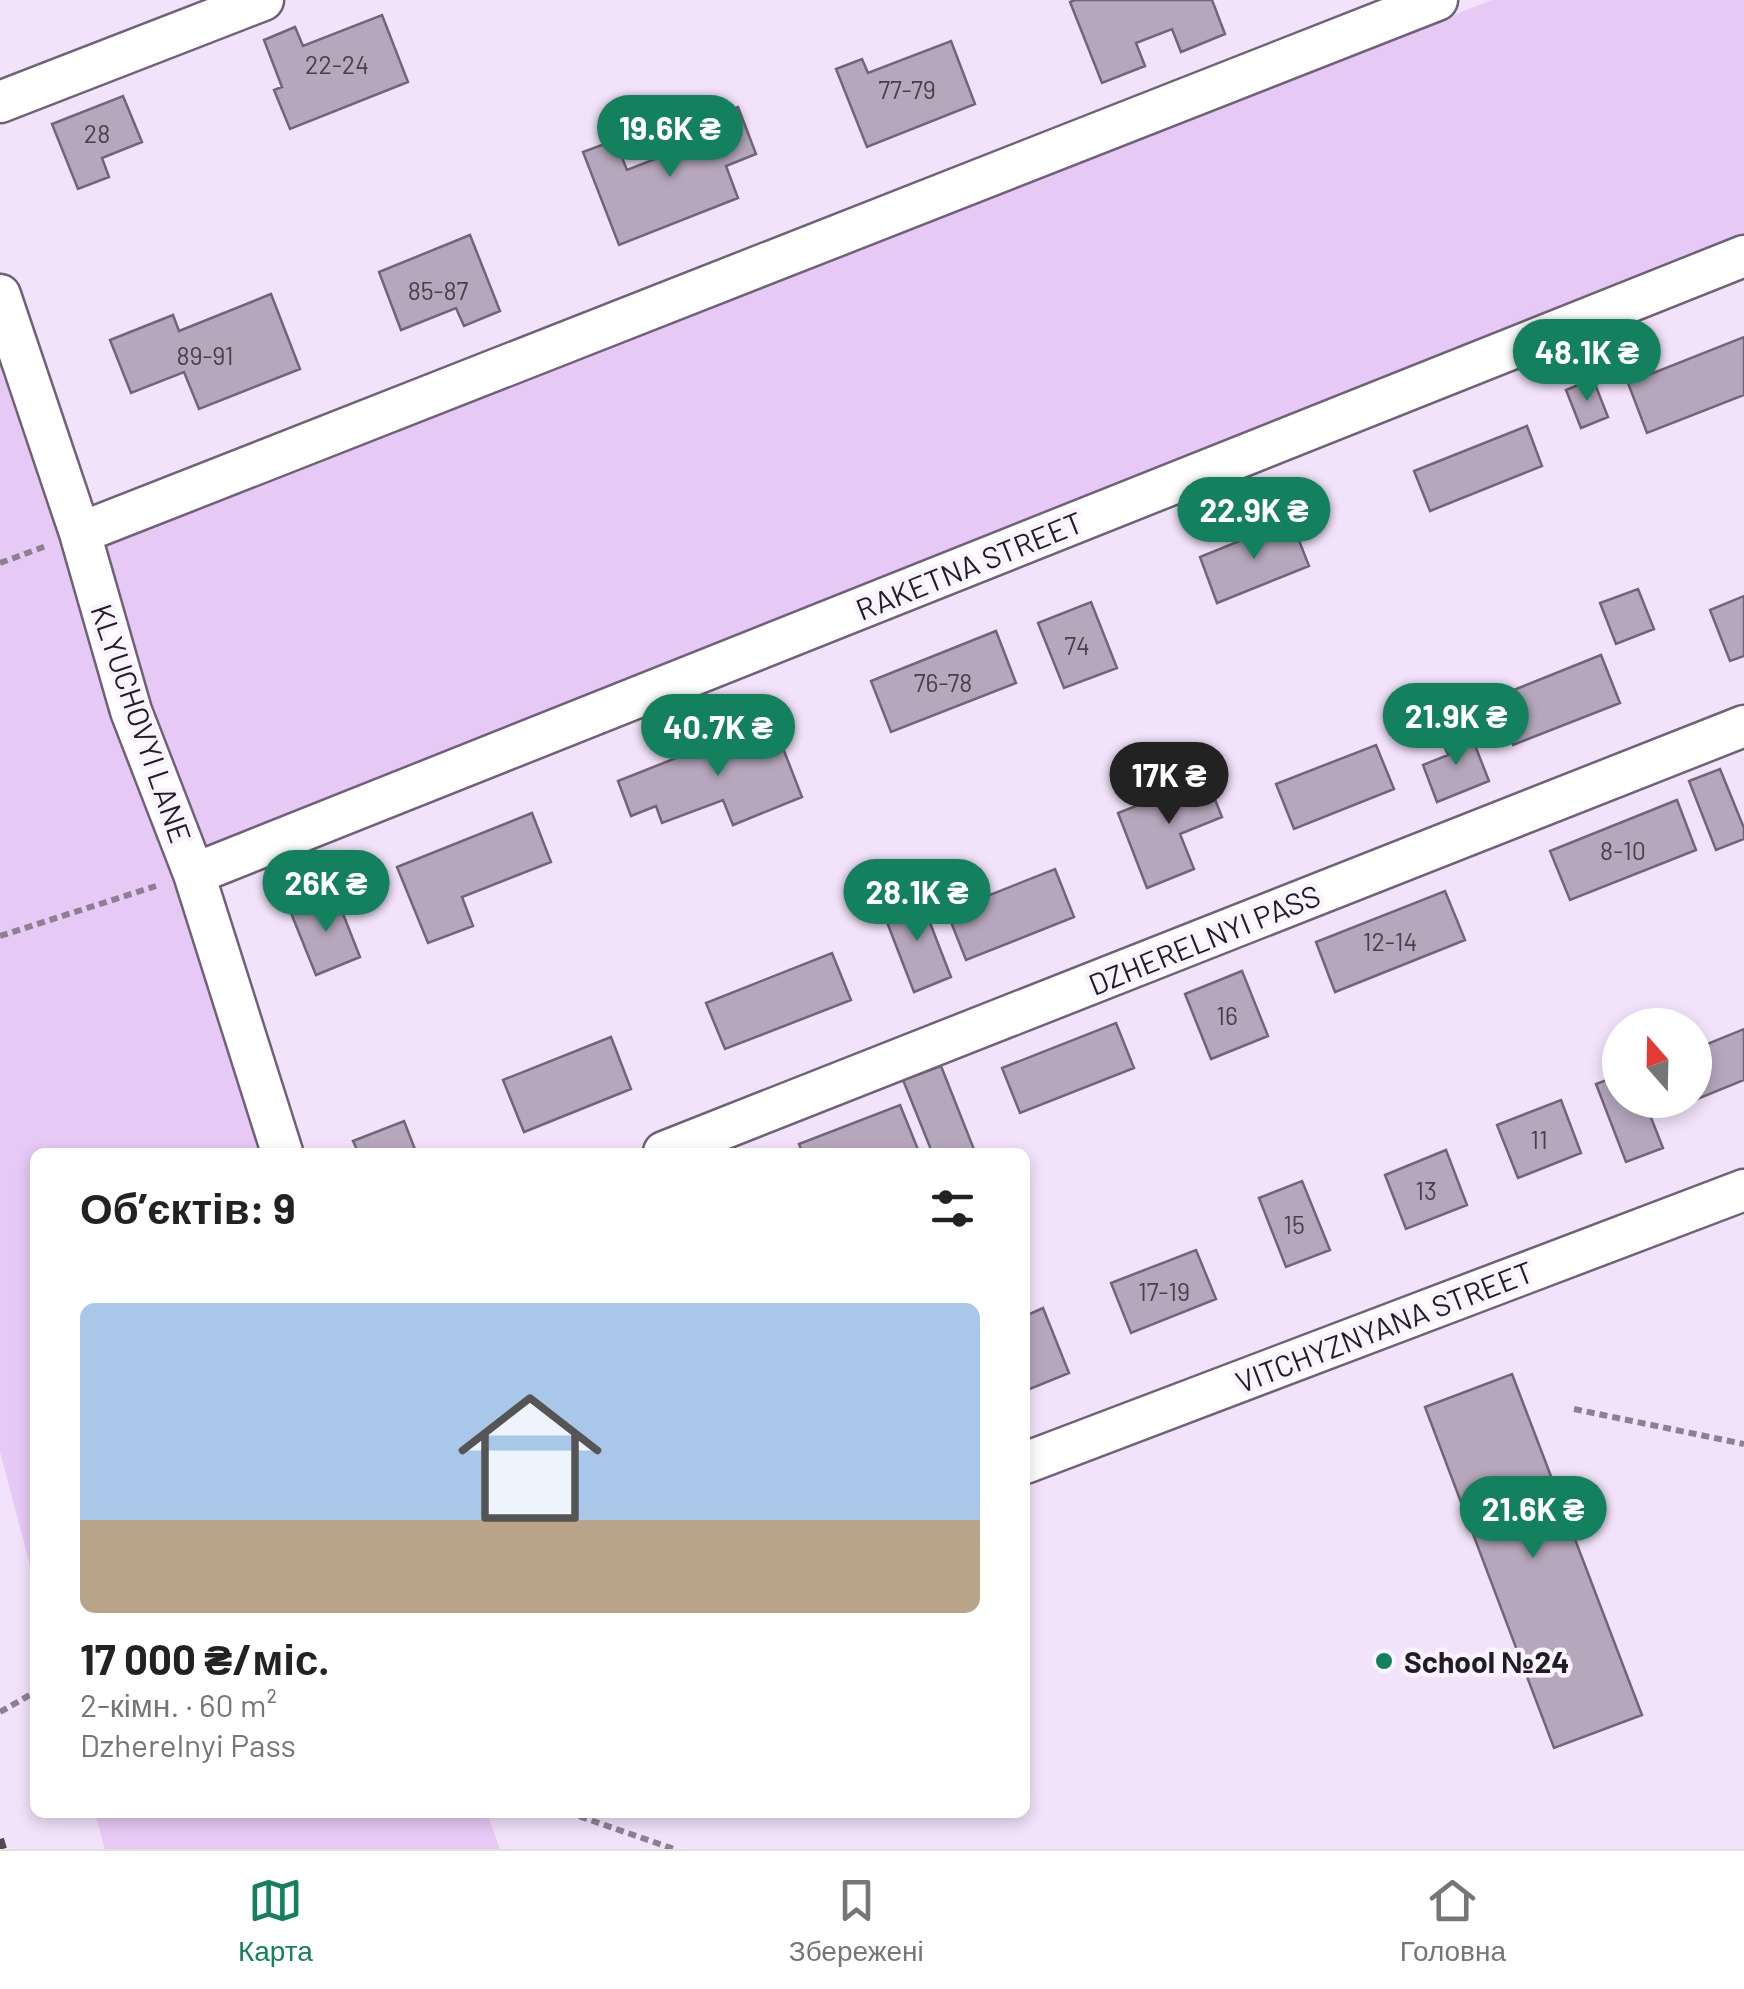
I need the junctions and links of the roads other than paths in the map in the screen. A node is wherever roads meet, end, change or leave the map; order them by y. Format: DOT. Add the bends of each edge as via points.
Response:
graph roads {
  1 [pos="263,0"];
  2 [pos="1437,0"];
  3 [pos="0,102"];
  4 [pos="1744,256"];
  5 [pos="0,295"];
  6 [pos="80,533"];
  7 [pos="1744,726"];
  8 [pos="194,874"];
  9 [pos="281,1148"];
  10 [pos="674,1148"];
  11 [pos="1744,1190"];
  12 [pos="1030,1460"];
  1 -- 3 [label="street"];
  2 -- 6 [label="street"];
  4 -- 8 [label="street, RAKETNA STREET"];
  5 -- 6 [label="street, KLYUCHOVYI LANE"];
  6 -- 8 [label="street, KLYUCHOVYI LANE" via="131,711"];
  7 -- 10 [label="street, DZHERELNYI PASS"];
  8 -- 9 [label="street, KLYUCHOVYI LANE"];
  11 -- 12 [label="street, VITCHYZNYANA STREET"];
}
